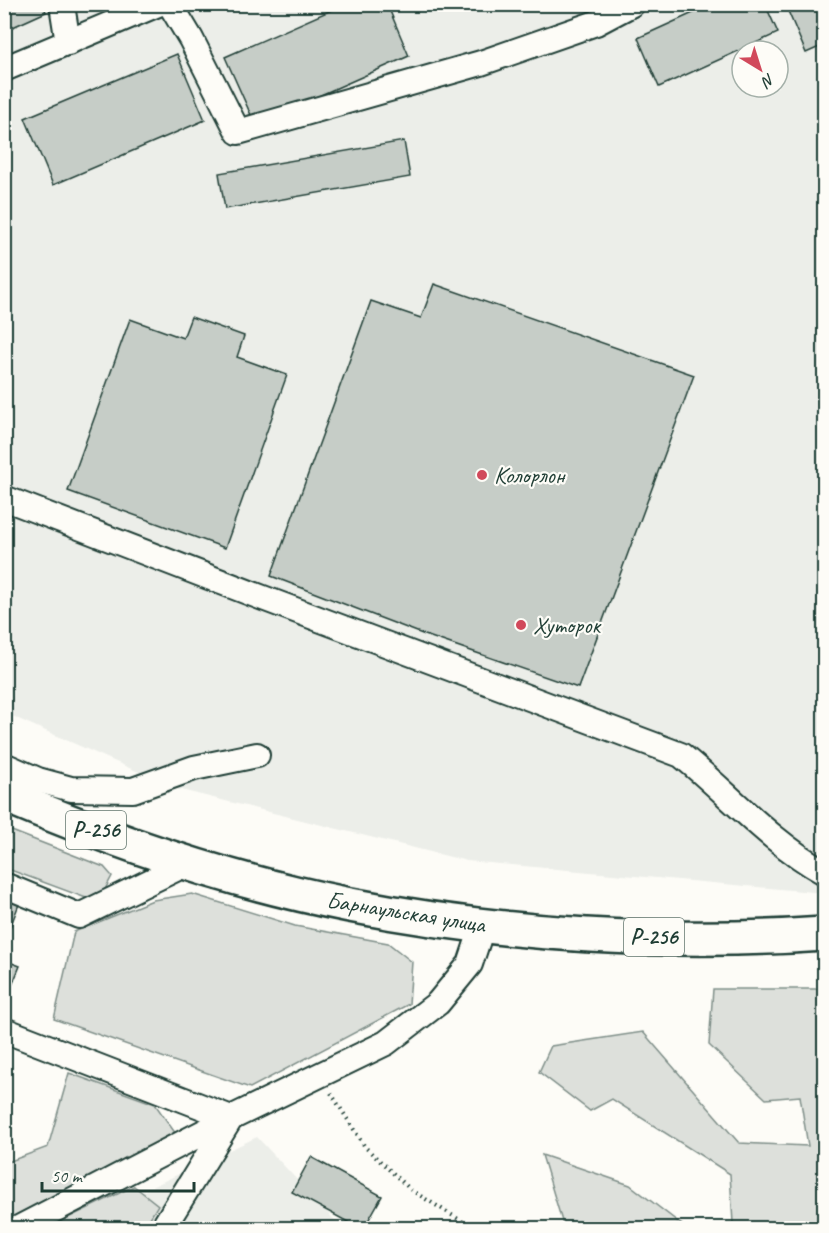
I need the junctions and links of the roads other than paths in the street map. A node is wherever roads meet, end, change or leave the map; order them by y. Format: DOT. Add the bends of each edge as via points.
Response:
graph roads {
  1 [pos="62,4"];
  2 [pos="158,4"];
  3 [pos="170,4"];
  4 [pos="632,4"];
  5 [pos="68,43"];
  6 [pos="4,69"];
  7 [pos="4,498"];
  8 [pos="257,755"];
  9 [pos="4,765"];
  10 [pos="4,795"];
  11 [pos="188,863"];
  12 [pos="825,872"];
  13 [pos="4,885"];
  14 [pos="483,925"];
  15 [pos="825,934"];
  16 [pos="4,1030"];
  17 [pos="231,1118"];
  18 [pos="19,1228"];
  19 [pos="163,1228"];
  1 -- 5 [label="street"];
  2 -- 5 [label="street"];
  3 -- 4 [label="street" via="238,132 481,63 596,23"];
  5 -- 6 [label="street"];
  7 -- 12 [label="street" via="681,755 766,833"];
  8 -- 9 [label="street" via="194,768 133,790 70,789"];
  10 -- 11 [label="highway, Барнаульская улица / Р-256"];
  11 -- 13 [label="street" via="79,916"];
  11 -- 14 [label="highway, Барнаульская улица / Р-256" via="350,905"];
  14 -- 15 [label="highway, Барнаульская улица / Р-256" via="654,937"];
  14 -- 17 [label="street" via="470,964 438,1003 386,1043"];
  16 -- 17 [label="street"];
  17 -- 18 [label="street"];
  17 -- 19 [label="street"];
}
